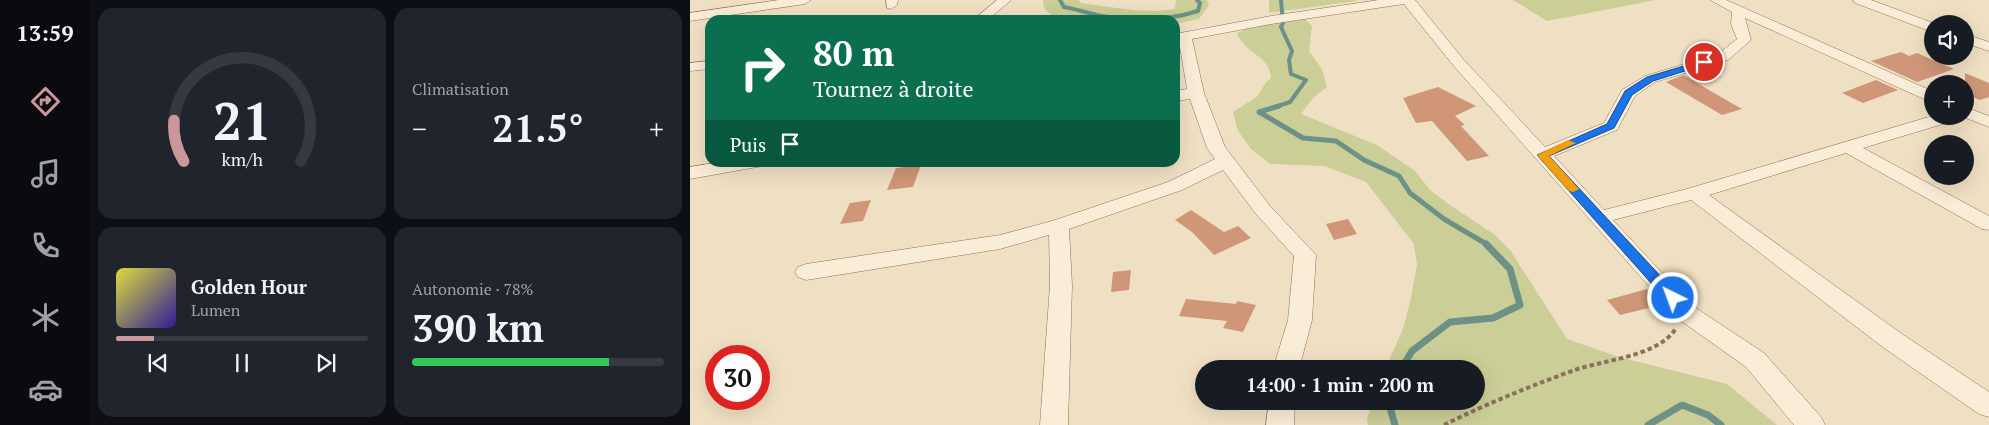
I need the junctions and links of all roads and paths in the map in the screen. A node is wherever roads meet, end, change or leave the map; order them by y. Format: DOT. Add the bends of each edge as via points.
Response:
graph roads {
  1 [pos="805,0"];
  2 [pos="1005,0"];
  3 [pos="1404,0"];
  4 [pos="1408,0"];
  5 [pos="1716,0"];
  6 [pos="1859,0"];
  7 [pos="1738,10"];
  8 [pos="709,15"];
  9 [pos="986,15"];
  10 [pos="705,16"];
  11 [pos="690,18"];
  12 [pos="1924,24"];
  13 [pos="1180,38"];
  14 [pos="1974,41"];
  15 [pos="1989,47"];
  16 [pos="705,66"];
  17 [pos="690,67"];
  18 [pos="1196,93"];
  19 [pos="1924,93"];
  20 [pos="1180,95"];
  21 [pos="1989,105"];
  22 [pos="1974,109"];
  23 [pos="1974,116"];
  24 [pos="1989,122"];
  25 [pos="1924,124"];
  26 [pos="1848,147"];
  27 [pos="1542,155"];
  28 [pos="1226,161"];
  29 [pos="730,167"];
  30 [pos="691,174"];
  31 [pos="1694,193"];
  32 [pos="1599,217"];
  33 [pos="1989,224"];
  34 [pos="1059,226"];
  35 [pos="806,272"];
  36 [pos="1685,312"];
  37 [pos="1289,360"];
  38 [pos="1989,406"];
  39 [pos="1281,410"];
  40 [pos="1054,425"];
  41 [pos="1280,425"];
  42 [pos="1444,425"];
  43 [pos="1811,425"];
  1 -- 8 [label="street"];
  2 -- 9 [label="street"];
  3 -- 13 [label="street" via="1270,20"];
  4 -- 27 [label="street" via="1458,62"];
  5 -- 7 [label="street"];
  6 -- 12 [label="street"];
  7 -- 19 [label="street"];
  7 -- 27 [label="street" via="1738,24 1744,40 1723,57 1650,79 1628,93 1611,126"];
  10 -- 11 [label="street"];
  13 -- 18 [label="street"];
  14 -- 15 [label="street"];
  16 -- 17 [label="street"];
  18 -- 20 [label="street"];
  18 -- 28 [label="street" via="1216,148"];
  21 -- 22 [label="street"];
  23 -- 24 [label="street"];
  25 -- 26 [label="street"];
  26 -- 31 [label="street"];
  26 -- 33 [label="street"];
  27 -- 32 [label="street"];
  28 -- 34 [label="street" via="1175,186"];
  28 -- 37 [label="street" via="1263,210 1305,255 1300,320"];
  29 -- 30 [label="street"];
  31 -- 32 [label="street"];
  31 -- 38 [label="street" via="1893,341"];
  32 -- 36 [label="street"];
  34 -- 35 [label="street" via="1000,242"];
  34 -- 40 [label="street" via="1061,285"];
  36 -- 42 [label="path" via="1670,338 1623,359 1566,373 1486,404"];
  36 -- 43 [label="street" via="1755,360"];
  39 -- 41 [label="street"];
}
